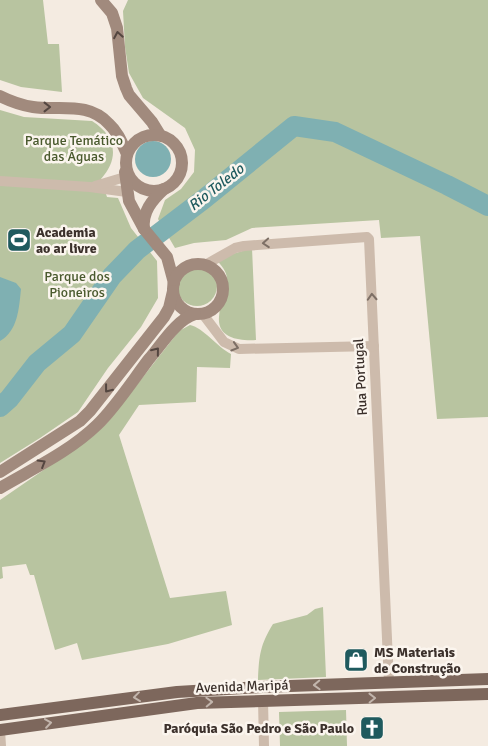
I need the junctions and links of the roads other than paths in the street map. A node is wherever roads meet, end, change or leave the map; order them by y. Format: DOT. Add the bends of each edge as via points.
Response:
graph roads {
  1 [pos="101,0"];
  2 [pos="0,96"];
  3 [pos="160,135"];
  4 [pos="127,154"];
  5 [pos="125,172"];
  6 [pos="0,182"];
  7 [pos="90,187"];
  8 [pos="164,189"];
  9 [pos="127,192"];
  10 [pos="145,230"];
  11 [pos="167,257"];
  12 [pos="190,265"];
  13 [pos="206,265"];
  14 [pos="173,287"];
  15 [pos="198,313"];
  16 [pos="374,346"];
  17 [pos="0,472"];
  18 [pos="0,488"];
  19 [pos="488,679"];
  20 [pos="389,683"];
  21 [pos="488,694"];
  22 [pos="263,700"];
  23 [pos="0,715"];
  24 [pos="0,730"];
  25 [pos="1,746"];
  26 [pos="264,746"];
  3 -- 1 [label="street, one-way" via="129,95 122,76 117,28 112,13"];
  2 -- 4 [label="street, one-way" via="33,107 78,108 97,114 118,134"];
  3 -- 4 [label="street" via="152,134 136,140"];
  3 -- 8 [label="street" via="176,144 182,160 178,178"];
  4 -- 5 [label="street"];
  5 -- 7 [label="street"];
  5 -- 8 [label="street" via="140,187 156,191"];
  5 -- 9 [label="street"];
  6 -- 7 [label="street"];
  7 -- 9 [label="street"];
  8 -- 10 [label="street" via="146,210"];
  9 -- 10 [label="street"];
  10 -- 11 [label="street"];
  11 -- 12 [label="street"];
  11 -- 14 [label="street"];
  12 -- 13 [label="street"];
  12 -- 14 [label="street" via="177,275"];
  13 -- 15 [label="street" via="213,268 222,281 222,297 212,310"];
  16 -- 13 [label="street, Rua Portugal, one-way" via="367,237 244,246"];
  14 -- 15 [label="street" via="175,300 180,306"];
  14 -- 17 [label="street, one-way" via="164,317 90,411 80,421"];
  15 -- 16 [label="street, one-way" via="224,342 239,349"];
  18 -- 15 [label="street, one-way" via="97,426 163,342 184,319"];
  16 -- 20 [label="street, Rua Portugal"];
  19 -- 20 [label="main road, Avenida Maripá"];
  20 -- 23 [label="main road, Avenida Maripá, one-way" via="178,692"];
  22 -- 21 [label="main road, Avenida Maripá, one-way"];
  24 -- 22 [label="main road, Avenida Maripá, one-way" via="188,704"];
  22 -- 26 [label="street"];
  24 -- 25 [label="street"];
}
